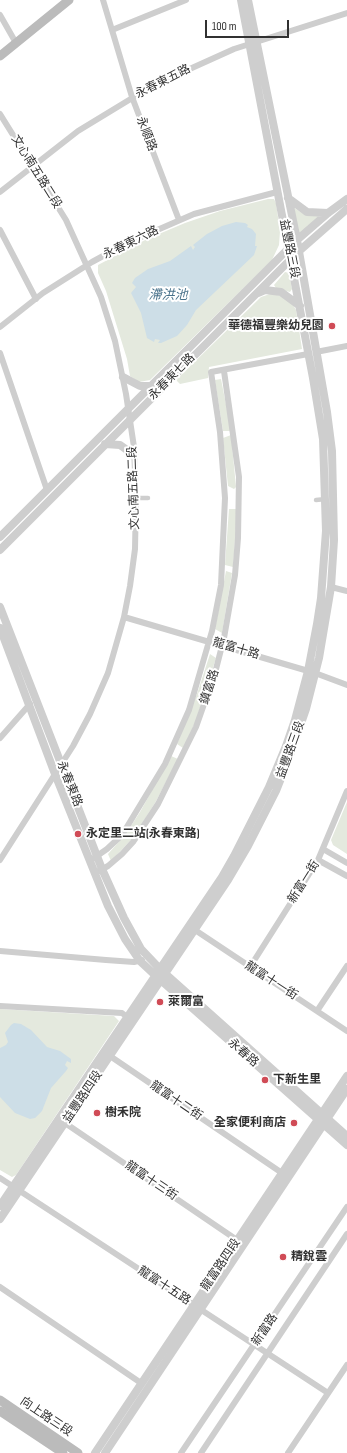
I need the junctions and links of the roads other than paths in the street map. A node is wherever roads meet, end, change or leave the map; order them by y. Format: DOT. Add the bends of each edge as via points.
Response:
graph roads {
  1 [pos="69,0"];
  2 [pos="103,0"];
  3 [pos="186,0"];
  4 [pos="241,0"];
  5 [pos="248,0"];
  6 [pos="347,13"];
  7 [pos="0,14"];
  8 [pos="112,30"];
  9 [pos="16,43"];
  10 [pos="253,43"];
  11 [pos="0,56"];
  12 [pos="132,97"];
  13 [pos="0,114"];
  14 [pos="33,165"];
  15 [pos="0,192"];
  16 [pos="277,192"];
  17 [pos="288,198"];
  18 [pos="347,199"];
  19 [pos="347,209"];
  20 [pos="328,213"];
  21 [pos="179,220"];
  22 [pos="0,230"];
  23 [pos="297,240"];
  24 [pos="289,248"];
  25 [pos="298,252"];
  26 [pos="291,260"];
  27 [pos="88,265"];
  28 [pos="257,294"];
  29 [pos="36,299"];
  30 [pos="300,306"];
  31 [pos="0,327"];
  32 [pos="347,346"];
  33 [pos="0,353"];
  34 [pos="312,353"];
  35 [pos="224,371"];
  36 [pos="123,377"];
  37 [pos="152,386"];
  38 [pos="128,409"];
  39 [pos="130,419"];
  40 [pos="233,432"];
  41 [pos="221,435"];
  42 [pos="105,444"];
  43 [pos="134,455"];
  44 [pos="47,490"];
  45 [pos="136,498"];
  46 [pos="148,498"];
  47 [pos="222,498"];
  48 [pos="242,498"];
  49 [pos="330,499"];
  50 [pos="316,500"];
  51 [pos="4,530"];
  52 [pos="0,537"];
  53 [pos="0,550"];
  54 [pos="222,569"];
  55 [pos="236,570"];
  56 [pos="331,587"];
  57 [pos="347,591"];
  58 [pos="0,607"];
  59 [pos="124,617"];
  60 [pos="0,628"];
  61 [pos="209,642"];
  62 [pos="222,645"];
  63 [pos="312,672"];
  64 [pos="347,685"];
  65 [pos="30,704"];
  66 [pos="0,738"];
  67 [pos="171,749"];
  68 [pos="184,755"];
  69 [pos="61,765"];
  70 [pos="55,774"];
  71 [pos="347,791"];
  72 [pos="0,847"];
  73 [pos="323,849"];
  74 [pos="5,852"];
  75 [pos="94,858"];
  76 [pos="0,860"];
  77 [pos="318,860"];
  78 [pos="347,862"];
  79 [pos="98,871"];
  80 [pos="347,876"];
  81 [pos="195,930"];
  82 [pos="0,951"];
  83 [pos="143,958"];
  84 [pos="347,966"];
  85 [pos="250,967"];
  86 [pos="161,974"];
  87 [pos="0,1006"];
  88 [pos="317,1011"];
  89 [pos="128,1017"];
  90 [pos="347,1031"];
  91 [pos="110,1056"];
  92 [pos="347,1076"];
  93 [pos="347,1089"];
  94 [pos="323,1119"];
  95 [pos="65,1123"];
  96 [pos="347,1136"];
  97 [pos="347,1145"];
  98 [pos="282,1172"];
  99 [pos="0,1178"];
  100 [pos="16,1188"];
  101 [pos="0,1206"];
  102 [pos="347,1207"];
  103 [pos="0,1219"];
  104 [pos="347,1234"];
  105 [pos="237,1240"];
  106 [pos="0,1287"];
  107 [pos="197,1308"];
  108 [pos="254,1345"];
  109 [pos="266,1353"];
  110 [pos="347,1365"];
  111 [pos="141,1383"];
  112 [pos="328,1394"];
  113 [pos="0,1400"];
  114 [pos="0,1411"];
  115 [pos="63,1453"];
  116 [pos="78,1453"];
  117 [pos="95,1453"];
  118 [pos="104,1453"];
  119 [pos="181,1453"];
  120 [pos="201,1453"];
  121 [pos="288,1453"];
  1 -- 9 [label="main road"];
  2 -- 8 [label="street, 永順路"];
  3 -- 8 [label="street"];
  4 -- 10 [label="street, 益豐路三段"];
  5 -- 10 [label="street, 益豐路三段"];
  6 -- 10 [label="street, 永春東五路"];
  7 -- 9 [label="street"];
  8 -- 12 [label="street, 永順路"];
  9 -- 11 [label="main road"];
  10 -- 12 [label="street, 永春東五路" via="170,77"];
  10 -- 16 [label="street, 益豐路三段"];
  10 -- 17 [label="street, 益豐路三段"];
  12 -- 14 [label="street, 永春東五路" via="78,131"];
  12 -- 21 [label="street, 永順路"];
  13 -- 14 [label="street, 文心南五路二段"];
  14 -- 15 [label="street, 永春東五路"];
  14 -- 27 [label="street, 文心南五路二段" via="66,220"];
  16 -- 21 [label="street, 永春東六路"];
  16 -- 24 [label="street, 益豐路三段"];
  17 -- 20 [label="street" via="307,212"];
  17 -- 23 [label="street, 益豐路三段"];
  18 -- 20 [label="street, 永春東七路"];
  19 -- 25 [label="street, 永春東七路"];
  20 -- 23 [label="street, 永春東七路"];
  21 -- 27 [label="street, 永春東六路" via="125,244"];
  22 -- 29 [label="street"];
  23 -- 24 [label="street, 永春東七路"];
  23 -- 25 [label="street, 益豐路三段"];
  24 -- 26 [label="street, 益豐路三段"];
  24 -- 37 [label="street, 永春東七路"];
  25 -- 26 [label="street, 永春東七路"];
  25 -- 34 [label="street, 益豐路三段"];
  26 -- 28 [label="street, 永春東七路"];
  26 -- 30 [label="street, 益豐路三段"];
  27 -- 29 [label="street, 永春東六路"];
  27 -- 36 [label="street, 文心南五路二段" via="110,325"];
  28 -- 30 [label="street" via="265,290 281,292"];
  28 -- 39 [label="street, 永春東七路"];
  29 -- 31 [label="street, 永春東六路"];
  30 -- 34 [label="street, 益豐路三段"];
  32 -- 34 [label="street"];
  33 -- 44 [label="street"];
  34 -- 35 [label="street"];
  34 -- 49 [label="street, 益豐路三段" via="330,441"];
  35 -- 40 [label="street, 鎮富路"];
  35 -- 41 [label="street, 鎮富路" via="211,372"];
  36 -- 37 [label="street" via="140,386"];
  36 -- 38 [label="street, 文心南五路二段"];
  37 -- 38 [label="street, 永春東七路"];
  38 -- 39 [label="street, 文心南五路二段"];
  38 -- 44 [label="street, 永春東七路"];
  39 -- 42 [label="street, 永春東七路"];
  39 -- 43 [label="street, 文心南五路二段"];
  40 -- 41 [label="street"];
  40 -- 48 [label="street, 鎮富路"];
  41 -- 47 [label="street, 鎮富路"];
  42 -- 43 [label="street" via="120,445"];
  42 -- 53 [label="street, 永春東七路"];
  43 -- 45 [label="street, 文心南五路二段"];
  44 -- 51 [label="street, 永春東七路"];
  45 -- 46 [label="street"];
  45 -- 59 [label="street, 文心南五路二段" via="134,560"];
  47 -- 48 [label="street"];
  47 -- 54 [label="street, 鎮富路"];
  48 -- 55 [label="street, 鎮富路"];
  49 -- 50 [label="street"];
  49 -- 56 [label="street, 益豐路三段" via="334,540"];
  49 -- 63 [label="street, 益豐路三段"];
  51 -- 52 [label="street, 永春東七路"];
  54 -- 55 [label="street"];
  54 -- 61 [label="street, 鎮富路"];
  55 -- 62 [label="street, 鎮富路"];
  56 -- 57 [label="street"];
  56 -- 63 [label="street, 益豐路三段"];
  58 -- 69 [label="street, 永春東路"];
  59 -- 61 [label="street, 龍富十路"];
  59 -- 69 [label="street, 文心南五路二段" via="108,673 90,714"];
  60 -- 65 [label="street, 永春東路"];
  61 -- 62 [label="street, 龍富十路"];
  61 -- 67 [label="street, 鎮富路" via="189,710"];
  62 -- 63 [label="street, 龍富十路"];
  62 -- 68 [label="street, 鎮富路" via="204,706"];
  63 -- 64 [label="street, 龍富十路"];
  63 -- 81 [label="street, 益豐路三段" via="301,724 276,791 248,846"];
  63 -- 86 [label="street, 益豐路三段" via="280,760 258,810 222,877"];
  65 -- 66 [label="street"];
  65 -- 70 [label="street, 永春東路"];
  67 -- 68 [label="street"];
  67 -- 75 [label="street, 鎮富路" via="122,835 107,850"];
  68 -- 79 [label="street, 鎮富路" via="158,804 133,842 114,862"];
  69 -- 70 [label="street, 文心南五路二段"];
  69 -- 75 [label="street, 永春東路"];
  70 -- 74 [label="street, 文心南五路二段"];
  70 -- 75 [label="street, 永春東路"];
  71 -- 73 [label="street, 新富一街"];
  72 -- 74 [label="street"];
  73 -- 77 [label="street, 新富一街"];
  73 -- 78 [label="street"];
  74 -- 76 [label="street, 文心南五路二段"];
  75 -- 79 [label="street, 永春東路"];
  77 -- 80 [label="street"];
  77 -- 85 [label="street, 新富一街"];
  79 -- 83 [label="street, 永春東路" via="115,921"];
  81 -- 85 [label="street, 龍富十一街"];
  81 -- 86 [label="street, 益豐路三段"];
  82 -- 83 [label="street" via="91,959"];
  83 -- 86 [label="street, 永春路"];
  84 -- 88 [label="street"];
  85 -- 88 [label="street, 龍富十一街"];
  86 -- 89 [label="street, 益豐路四段"];
  86 -- 91 [label="street, 益豐路四段"];
  86 -- 94 [label="street, 永春路"];
  87 -- 89 [label="street" via="122,1013"];
  88 -- 90 [label="street, 龍富十一街"];
  89 -- 100 [label="street, 益豐路四段"];
  91 -- 95 [label="street, 益豐路四段"];
  91 -- 98 [label="street, 龍富十二街"];
  92 -- 94 [label="street, 龍富路四段"];
  93 -- 94 [label="street, 龍富路四段"];
  94 -- 96 [label="street, 永春路"];
  94 -- 97 [label="street, 永春路"];
  94 -- 98 [label="street, 龍富路四段"];
  94 -- 107 [label="street, 龍富路四段"];
  95 -- 100 [label="street, 益豐路四段"];
  95 -- 105 [label="street, 龍富十三街"];
  98 -- 105 [label="street, 龍富路四段"];
  99 -- 100 [label="street, 龍富十五路"];
  100 -- 101 [label="street, 益豐路四段"];
  100 -- 103 [label="street, 益豐路四段"];
  100 -- 107 [label="street, 龍富十五路"];
  102 -- 108 [label="street, 新富路"];
  104 -- 109 [label="street, 新富路"];
  105 -- 107 [label="street, 龍富路四段"];
  106 -- 111 [label="street"];
  107 -- 108 [label="street, 龍富十五路"];
  107 -- 111 [label="street, 龍富路四段"];
  107 -- 118 [label="street, 龍富路四段"];
  108 -- 109 [label="street, 龍富十五路"];
  108 -- 119 [label="street, 新富路"];
  109 -- 112 [label="street, 龍富十五路"];
  109 -- 120 [label="street, 新富路"];
  110 -- 112 [label="street"];
  111 -- 117 [label="street, 龍富路四段"];
  112 -- 121 [label="street"];
  113 -- 116 [label="main road, 向上路三段"];
  114 -- 115 [label="main road, 向上路三段"];
}
